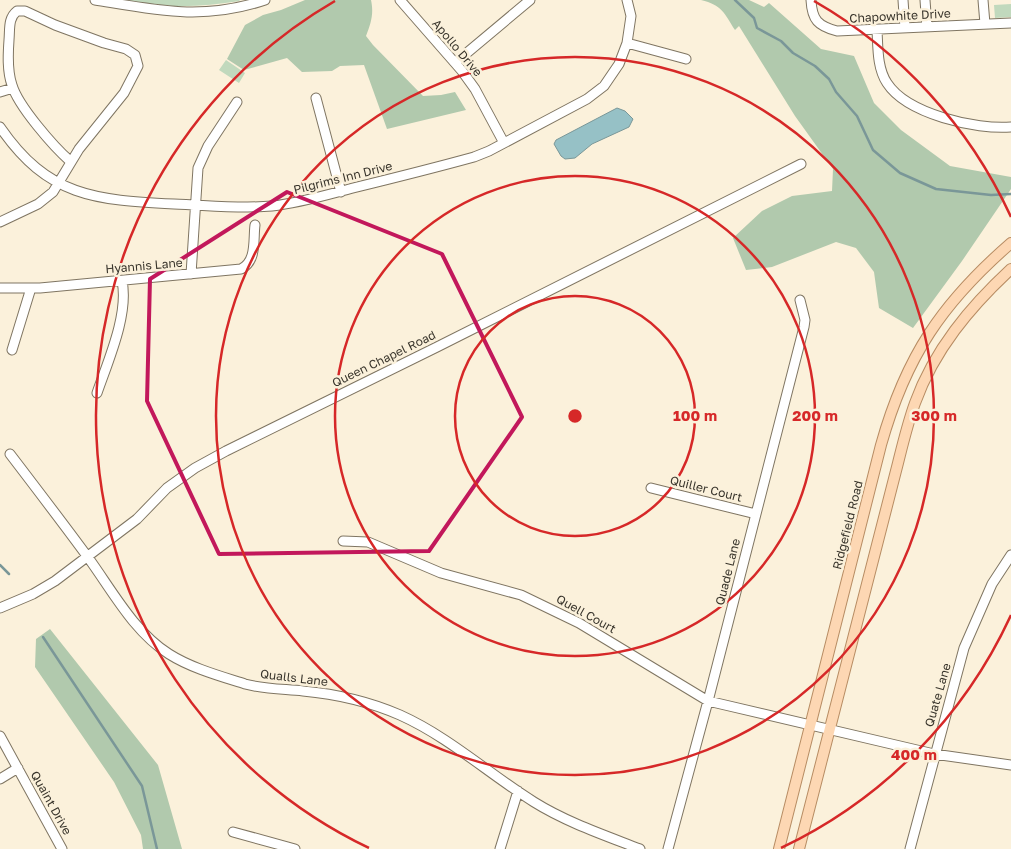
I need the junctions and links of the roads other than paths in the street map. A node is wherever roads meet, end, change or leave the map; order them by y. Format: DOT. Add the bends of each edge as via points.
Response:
graph roads {
  1 [pos="95,0"];
  2 [pos="265,0"];
  3 [pos="400,0"];
  4 [pos="530,0"];
  5 [pos="627,0"];
  6 [pos="811,0"];
  7 [pos="903,0"];
  8 [pos="925,0"];
  9 [pos="983,0"];
  10 [pos="105,1"];
  11 [pos="1011,23"];
  12 [pos="985,24"];
  13 [pos="927,27"];
  14 [pos="905,28"];
  15 [pos="878,30"];
  16 [pos="627,43"];
  17 [pos="686,59"];
  18 [pos="456,62"];
  19 [pos="12,88"];
  20 [pos="0,92"];
  21 [pos="316,98"];
  22 [pos="237,102"];
  23 [pos="0,127"];
  24 [pos="1011,127"];
  25 [pos="504,143"];
  26 [pos="70,161"];
  27 [pos="800,164"];
  28 [pos="59,184"];
  29 [pos="341,192"];
  30 [pos="195,205"];
  31 [pos="0,222"];
  32 [pos="255,225"];
  33 [pos="1011,243"];
  34 [pos="1011,269"];
  35 [pos="191,274"];
  36 [pos="122,281"];
  37 [pos="0,288"];
  38 [pos="32,288"];
  39 [pos="800,300"];
  40 [pos="12,350"];
  41 [pos="97,393"];
  42 [pos="10,454"];
  43 [pos="651,488"];
  44 [pos="756,514"];
  45 [pos="343,541"];
  46 [pos="1011,555"];
  47 [pos="88,556"];
  48 [pos="0,608"];
  49 [pos="708,701"];
  50 [pos="810,724"];
  51 [pos="830,729"];
  52 [pos="0,736"];
  53 [pos="934,754"];
  54 [pos="1011,765"];
  55 [pos="18,768"];
  56 [pos="0,779"];
  57 [pos="518,791"];
  58 [pos="233,832"];
  59 [pos="62,849"];
  60 [pos="295,849"];
  61 [pos="500,849"];
  62 [pos="640,849"];
  63 [pos="668,849"];
  64 [pos="779,849"];
  65 [pos="799,849"];
  66 [pos="910,849"];
  1 -- 10 [label="street"];
  2 -- 10 [label="street" via="226,10 195,12 159,11"];
  3 -- 18 [label="street, Apollo Drive"];
  4 -- 18 [label="street"];
  5 -- 16 [label="street, Pilgrims Inn Drive" via="631,16"];
  6 -- 15 [label="street, Chapowhite Drive" via="817,23 825,28 837,32"];
  7 -- 14 [label="street"];
  8 -- 13 [label="street"];
  9 -- 12 [label="street"];
  11 -- 12 [label="street, Chapowhite Drive"];
  12 -- 13 [label="street, Chapowhite Drive"];
  13 -- 14 [label="street, Chapowhite Drive"];
  14 -- 15 [label="street, Chapowhite Drive"];
  15 -- 24 [label="street" via="879,60 886,81 896,94 947,119 972,125"];
  16 -- 17 [label="street"];
  16 -- 25 [label="street, Pilgrims Inn Drive" via="616,70 594,95"];
  18 -- 25 [label="street, Apollo Drive" via="475,89"];
  19 -- 20 [label="street"];
  19 -- 26 [label="street" via="52,143"];
  19 -- 26 [label="street" via="10,19 17,11 25,11 135,55 138,66 132,80"];
  21 -- 29 [label="street"];
  22 -- 30 [label="street" via="202,157"];
  23 -- 28 [label="street, Pilgrims Inn Drive" via="22,156"];
  25 -- 29 [label="street, Pilgrims Inn Drive" via="474,157"];
  26 -- 28 [label="street"];
  27 -- 47 [label="street, Queen Chapel Road" via="195,468"];
  28 -- 30 [label="street, Pilgrims Inn Drive" via="108,199"];
  28 -- 31 [label="street" via="46,198"];
  29 -- 30 [label="street, Pilgrims Inn Drive" via="274,206"];
  30 -- 35 [label="street"];
  32 -- 35 [label="street, Hyannis Lane" via="252,258 246,266"];
  33 -- 50 [label="main road, Ridgefield Road" via="976,274 944,310 906,375 881,445"];
  34 -- 51 [label="main road" via="978,301 952,334 925,379 915,403"];
  35 -- 36 [label="street, Hyannis Lane"];
  36 -- 38 [label="street, Hyannis Lane"];
  36 -- 41 [label="street" via="123,312"];
  37 -- 38 [label="street, Hyannis Lane"];
  38 -- 40 [label="street"];
  39 -- 44 [label="street, Quade Lane" via="804,327"];
  42 -- 47 [label="street, Qualls Lane"];
  43 -- 44 [label="street, Quiller Court"];
  44 -- 49 [label="street, Quade Lane"];
  45 -- 49 [label="street, Quell Court" via="368,542 441,573 521,595 579,623"];
  46 -- 53 [label="street, Quate Lane" via="992,584 964,648"];
  47 -- 48 [label="street, Queen Chapel Road" via="33,594"];
  47 -- 57 [label="street, Qualls Lane" via="131,618 160,648 176,658 247,684 334,696 383,708 454,746"];
  49 -- 50 [label="street, Quell Court"];
  49 -- 63 [label="street, Quade Lane"];
  50 -- 51 [label="street, Quell Court"];
  50 -- 64 [label="main road, Ridgefield Road"];
  51 -- 53 [label="street, Quell Court"];
  51 -- 65 [label="main road"];
  52 -- 55 [label="street, Quaint Drive"];
  53 -- 54 [label="street, Quell Court"];
  53 -- 66 [label="street, Quate Lane"];
  55 -- 56 [label="street, Quaint Drive"];
  55 -- 59 [label="street, Quaint Drive"];
  57 -- 61 [label="street"];
  57 -- 62 [label="street, Qualls Lane" via="579,825"];
  58 -- 60 [label="street"];
}
